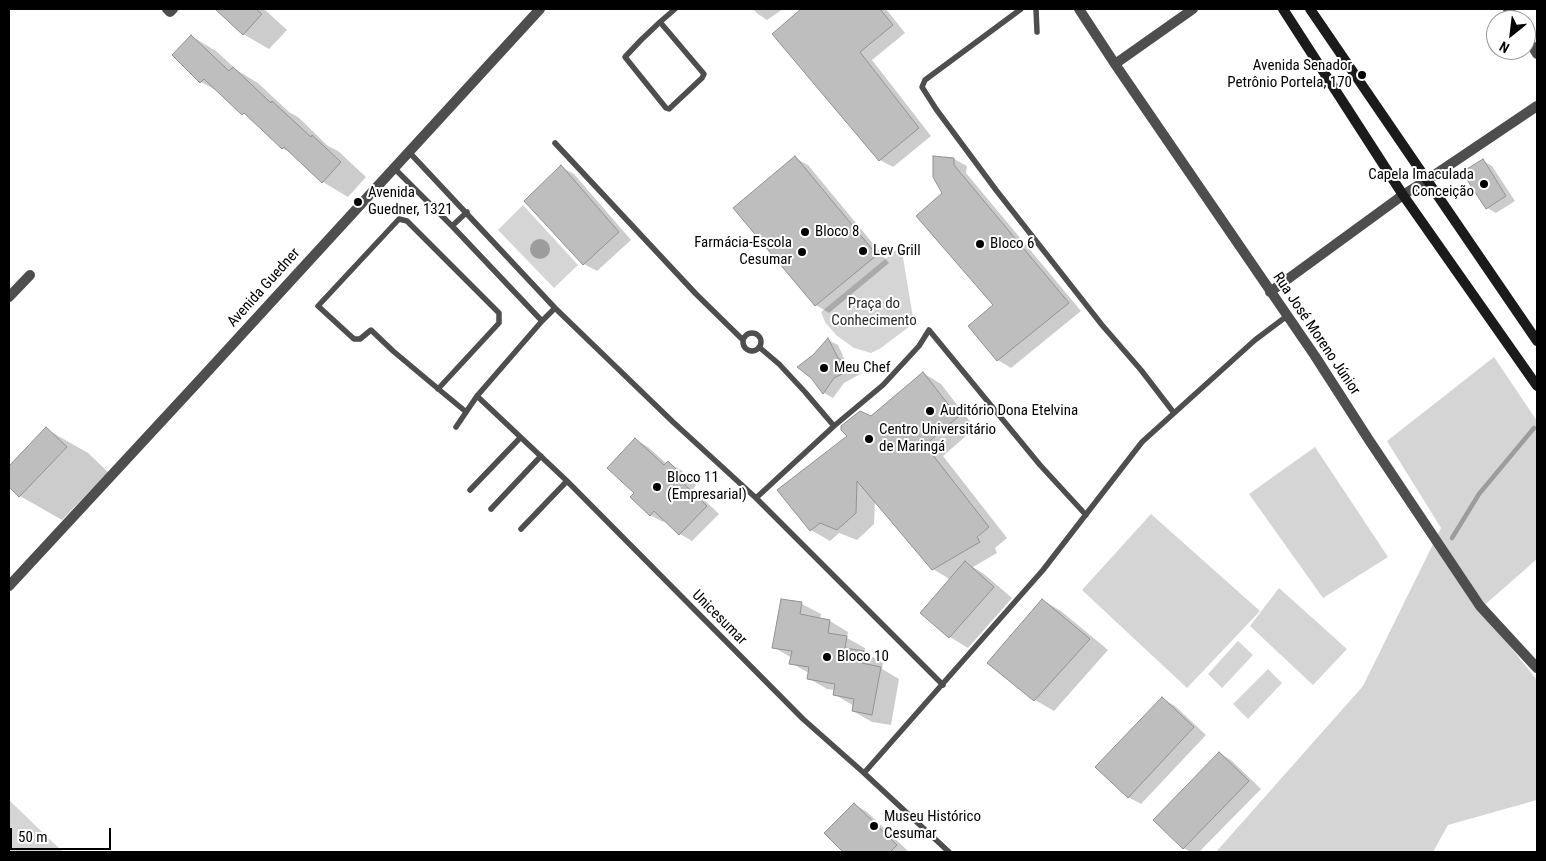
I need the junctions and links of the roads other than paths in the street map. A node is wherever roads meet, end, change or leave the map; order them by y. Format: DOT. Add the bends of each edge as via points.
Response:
graph roads {
  1 [pos="167,9"];
  2 [pos="173,9"];
  3 [pos="540,9"];
  4 [pos="675,9"];
  5 [pos="1021,9"];
  6 [pos="1036,9"];
  7 [pos="1080,9"];
  8 [pos="1193,9"];
  9 [pos="1283,9"];
  10 [pos="1310,9"];
  11 [pos="660,22"];
  12 [pos="1037,32"];
  13 [pos="1115,64"];
  14 [pos="1537,106"];
  15 [pos="555,143"];
  16 [pos="409,152"];
  17 [pos="394,168"];
  18 [pos="1427,180"];
  19 [pos="1403,195"];
  20 [pos="467,212"];
  21 [pos="452,226"];
  22 [pos="30,275"];
  23 [pos="1270,292"];
  24 [pos="9,297"];
  25 [pos="555,308"];
  26 [pos="1287,316"];
  27 [pos="542,321"];
  28 [pos="743,340"];
  29 [pos="1537,340"];
  30 [pos="759,347"];
  31 [pos="1537,386"];
  32 [pos="438,389"];
  33 [pos="477,396"];
  34 [pos="465,411"];
  35 [pos="1174,413"];
  36 [pos="834,426"];
  37 [pos="456,427"];
  38 [pos="520,438"];
  39 [pos="540,456"];
  40 [pos="567,481"];
  41 [pos="470,490"];
  42 [pos="756,498"];
  43 [pos="491,509"];
  44 [pos="1086,516"];
  45 [pos="521,529"];
  46 [pos="9,586"];
  47 [pos="1537,668"];
  48 [pos="943,685"];
  49 [pos="864,772"];
  50 [pos="950,852"];
  1 -- 2 [label="street" via="170,12"];
  3 -- 16 [label="street, Avenida Guedner"];
  4 -- 11 [label="lane"];
  5 -- 35 [label="lane" via="925,80 922,87 1102,325"];
  6 -- 12 [label="lane"];
  7 -- 13 [label="street, Rua José Moreno Júnior"];
  8 -- 13 [label="street"];
  9 -- 19 [label="main road"];
  10 -- 18 [label="main road"];
  11 -- 11 [label="lane" via="625,57 669,109 704,74"];
  13 -- 23 [label="street, Rua José Moreno Júnior"];
  14 -- 18 [label="street"];
  15 -- 28 [label="lane" via="677,275"];
  16 -- 17 [label="street, Avenida Guedner"];
  16 -- 20 [label="lane"];
  17 -- 21 [label="lane"];
  17 -- 46 [label="street, Avenida Guedner"];
  18 -- 19 [label="street"];
  18 -- 29 [label="main road"];
  19 -- 23 [label="street"];
  19 -- 31 [label="main road"];
  20 -- 21 [label="lane"];
  20 -- 25 [label="lane"];
  21 -- 27 [label="lane"];
  22 -- 24 [label="street"];
  23 -- 26 [label="street, Rua José Moreno Júnior"];
  25 -- 27 [label="lane"];
  25 -- 42 [label="lane"];
  26 -- 35 [label="lane" via="1255,340"];
  26 -- 47 [label="street, Rua José Moreno Júnior" via="1480,606"];
  27 -- 33 [label="lane"];
  28 -- 30 [label="lane" via="749,350"];
  28 -- 30 [label="lane" via="748,334 756,334 761,340"];
  30 -- 36 [label="lane" via="786,371"];
  32 -- 32 [label="lane" via="499,323 499,312 407,221 400,219 318,306 354,339 360,339 371,330"];
  32 -- 34 [label="lane"];
  33 -- 34 [label="lane"];
  33 -- 38 [label="lane, Unicesumar"];
  34 -- 37 [label="lane"];
  35 -- 44 [label="lane" via="1142,442"];
  36 -- 42 [label="lane"];
  36 -- 44 [label="lane" via="883,385 919,346 929,330"];
  38 -- 39 [label="lane, Unicesumar"];
  38 -- 41 [label="lane"];
  39 -- 40 [label="lane, Unicesumar"];
  39 -- 43 [label="lane"];
  40 -- 45 [label="lane"];
  40 -- 49 [label="lane, Unicesumar" via="803,719"];
  42 -- 48 [label="lane"];
  44 -- 48 [label="lane"];
  48 -- 49 [label="lane"];
  49 -- 50 [label="lane, Unicesumar"];
}
